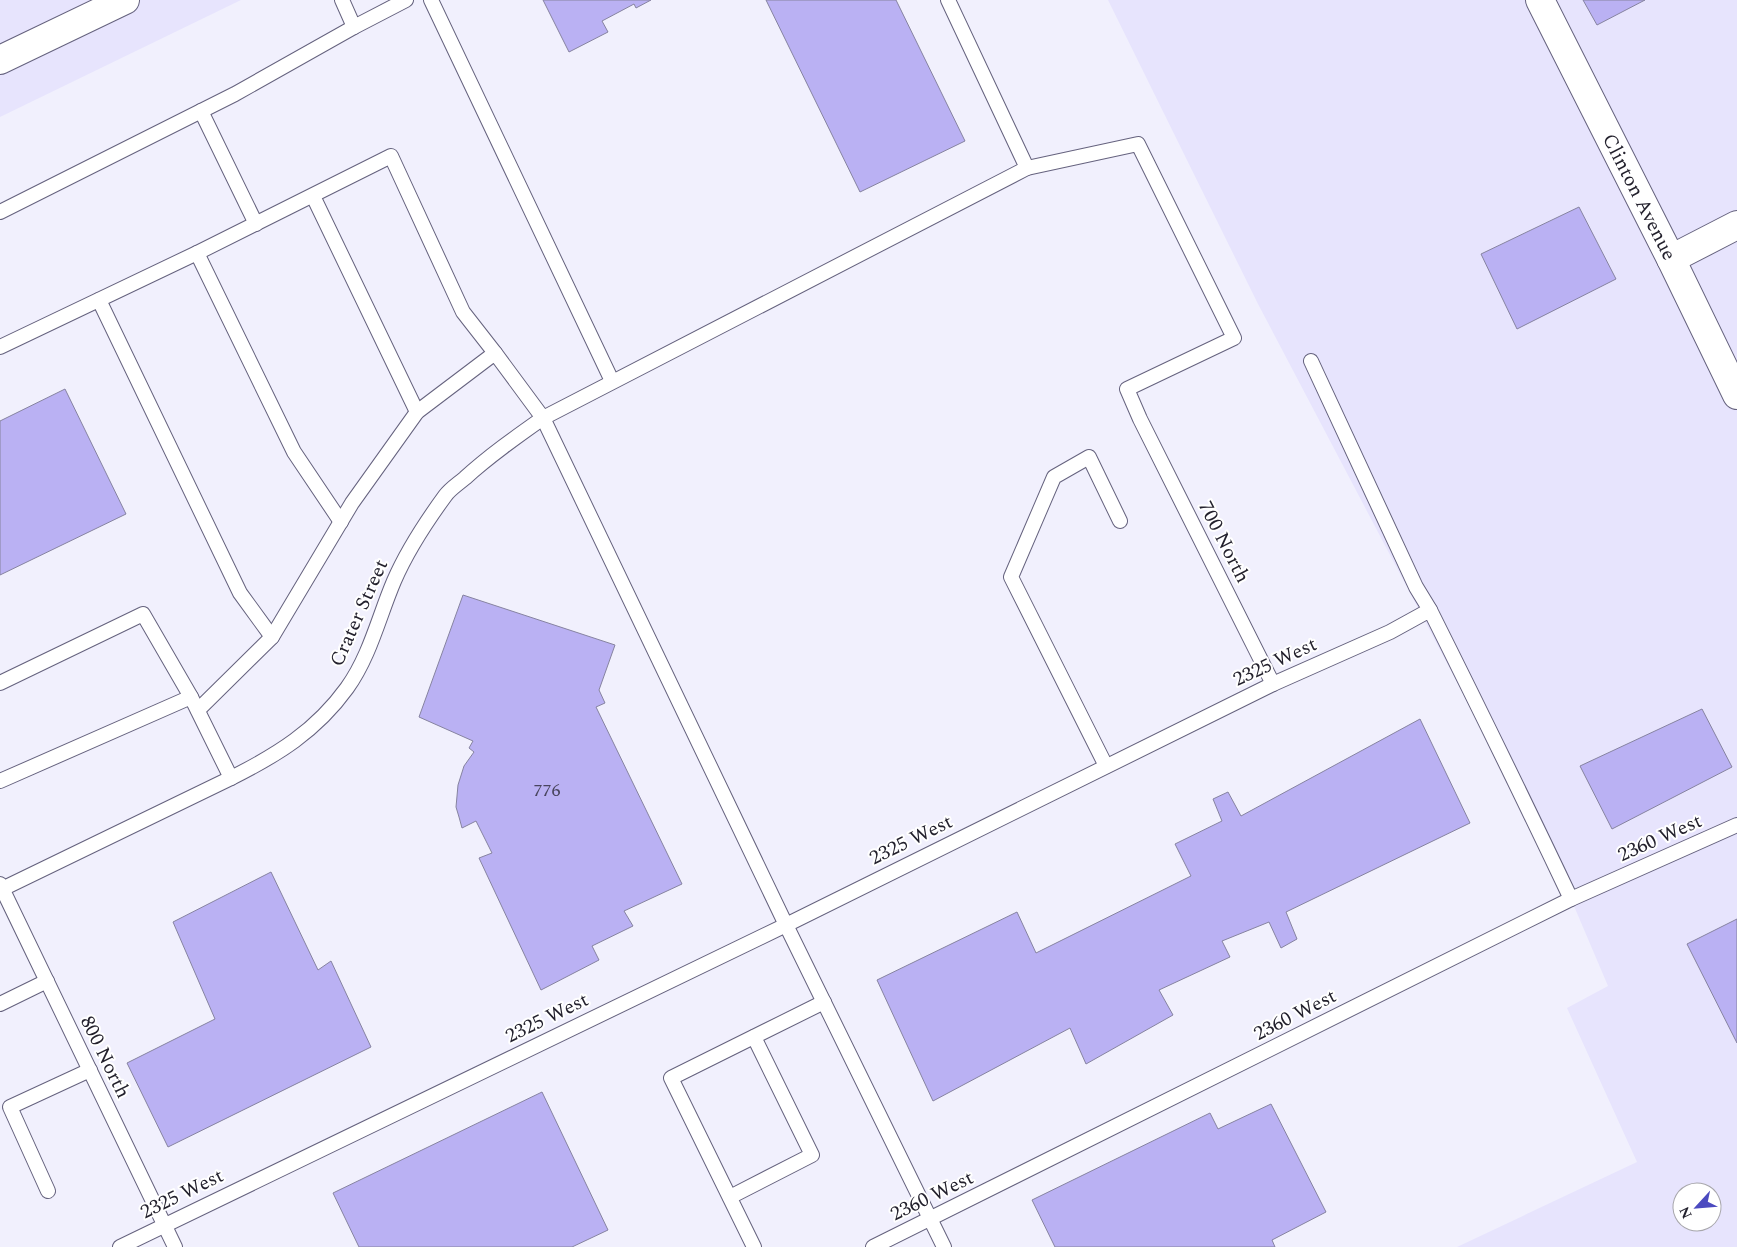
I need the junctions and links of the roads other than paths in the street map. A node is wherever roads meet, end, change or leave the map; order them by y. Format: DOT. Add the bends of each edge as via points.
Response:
graph roads {
  1 [pos="125,0"];
  2 [pos="342,0"];
  3 [pos="406,0"];
  4 [pos="432,0"];
  5 [pos="948,0"];
  6 [pos="1540,0"];
  7 [pos="354,27"];
  8 [pos="0,60"];
  9 [pos="201,111"];
  10 [pos="1027,168"];
  11 [pos="313,196"];
  12 [pos="0,212"];
  13 [pos="256,224"];
  14 [pos="1737,225"];
  15 [pos="197,253"];
  16 [pos="1670,259"];
  17 [pos="98,300"];
  18 [pos="0,347"];
  19 [pos="495,353"];
  20 [pos="1311,361"];
  21 [pos="612,381"];
  22 [pos="1737,395"];
  23 [pos="417,412"];
  24 [pos="543,418"];
  25 [pos="1120,521"];
  26 [pos="340,522"];
  27 [pos="1430,610"];
  28 [pos="272,637"];
  29 [pos="0,683"];
  30 [pos="1273,684"];
  31 [pos="194,704"];
  32 [pos="1106,766"];
  33 [pos="231,778"];
  34 [pos="0,781"];
  35 [pos="1737,825"];
  36 [pos="1,888"];
  37 [pos="1571,899"];
  38 [pos="786,925"];
  39 [pos="47,981"];
  40 [pos="824,1002"];
  41 [pos="0,1004"];
  42 [pos="754,1037"];
  43 [pos="90,1070"];
  44 [pos="48,1191"];
  45 [pos="730,1197"];
  46 [pos="931,1219"];
  47 [pos="164,1225"];
  48 [pos="120,1247"];
  49 [pos="175,1247"];
  50 [pos="754,1247"];
  51 [pos="873,1247"];
  52 [pos="944,1247"];
  1 -- 8 [label="street"];
  2 -- 7 [label="lane"];
  3 -- 7 [label="lane"];
  4 -- 21 [label="lane"];
  5 -- 10 [label="lane"];
  6 -- 16 [label="street, Clinton Avenue"];
  7 -- 9 [label="lane"];
  9 -- 12 [label="lane"];
  9 -- 13 [label="lane"];
  10 -- 21 [label="lane, Crater Street"];
  10 -- 30 [label="lane, 700 North" via="1138,144 1234,338 1127,388"];
  11 -- 13 [label="lane"];
  11 -- 19 [label="lane" via="391,156 463,312"];
  11 -- 23 [label="lane"];
  13 -- 15 [label="lane"];
  14 -- 16 [label="street"];
  15 -- 17 [label="lane"];
  15 -- 26 [label="lane" via="294,452"];
  16 -- 22 [label="street, Clinton Avenue"];
  17 -- 18 [label="lane"];
  17 -- 28 [label="lane" via="240,593"];
  19 -- 23 [label="lane"];
  19 -- 24 [label="lane"];
  20 -- 27 [label="lane" via="1416,587"];
  21 -- 24 [label="lane, Crater Street"];
  23 -- 26 [label="lane"];
  24 -- 33 [label="lane, Crater Street" via="485,460 446,494 422,529 395,579 366,655 347,687 322,718 268,759"];
  24 -- 38 [label="lane"];
  25 -- 32 [label="lane" via="1089,457 1054,477 1012,577"];
  26 -- 28 [label="lane"];
  27 -- 30 [label="lane, 2325 West" via="1390,632"];
  27 -- 37 [label="lane"];
  28 -- 31 [label="lane"];
  29 -- 31 [label="lane" via="143,614"];
  30 -- 32 [label="lane, 2325 West"];
  31 -- 33 [label="lane"];
  31 -- 34 [label="lane"];
  32 -- 38 [label="lane, 2325 West"];
  33 -- 36 [label="lane, Crater Street"];
  35 -- 37 [label="lane, 2360 West"];
  36 -- 39 [label="lane, 800 North"];
  37 -- 46 [label="lane, 2360 West"];
  38 -- 40 [label="lane"];
  38 -- 47 [label="lane, 2325 West"];
  39 -- 41 [label="lane"];
  39 -- 43 [label="lane, 800 North"];
  40 -- 42 [label="lane"];
  40 -- 46 [label="lane"];
  42 -- 45 [label="lane" via="812,1155"];
  42 -- 45 [label="lane" via="671,1078"];
  43 -- 44 [label="lane" via="10,1107"];
  43 -- 47 [label="lane, 800 North"];
  45 -- 50 [label="lane"];
  46 -- 51 [label="lane, 2360 West"];
  46 -- 52 [label="lane"];
  47 -- 48 [label="lane, 2325 West"];
  47 -- 49 [label="lane, 800 North"];
}
